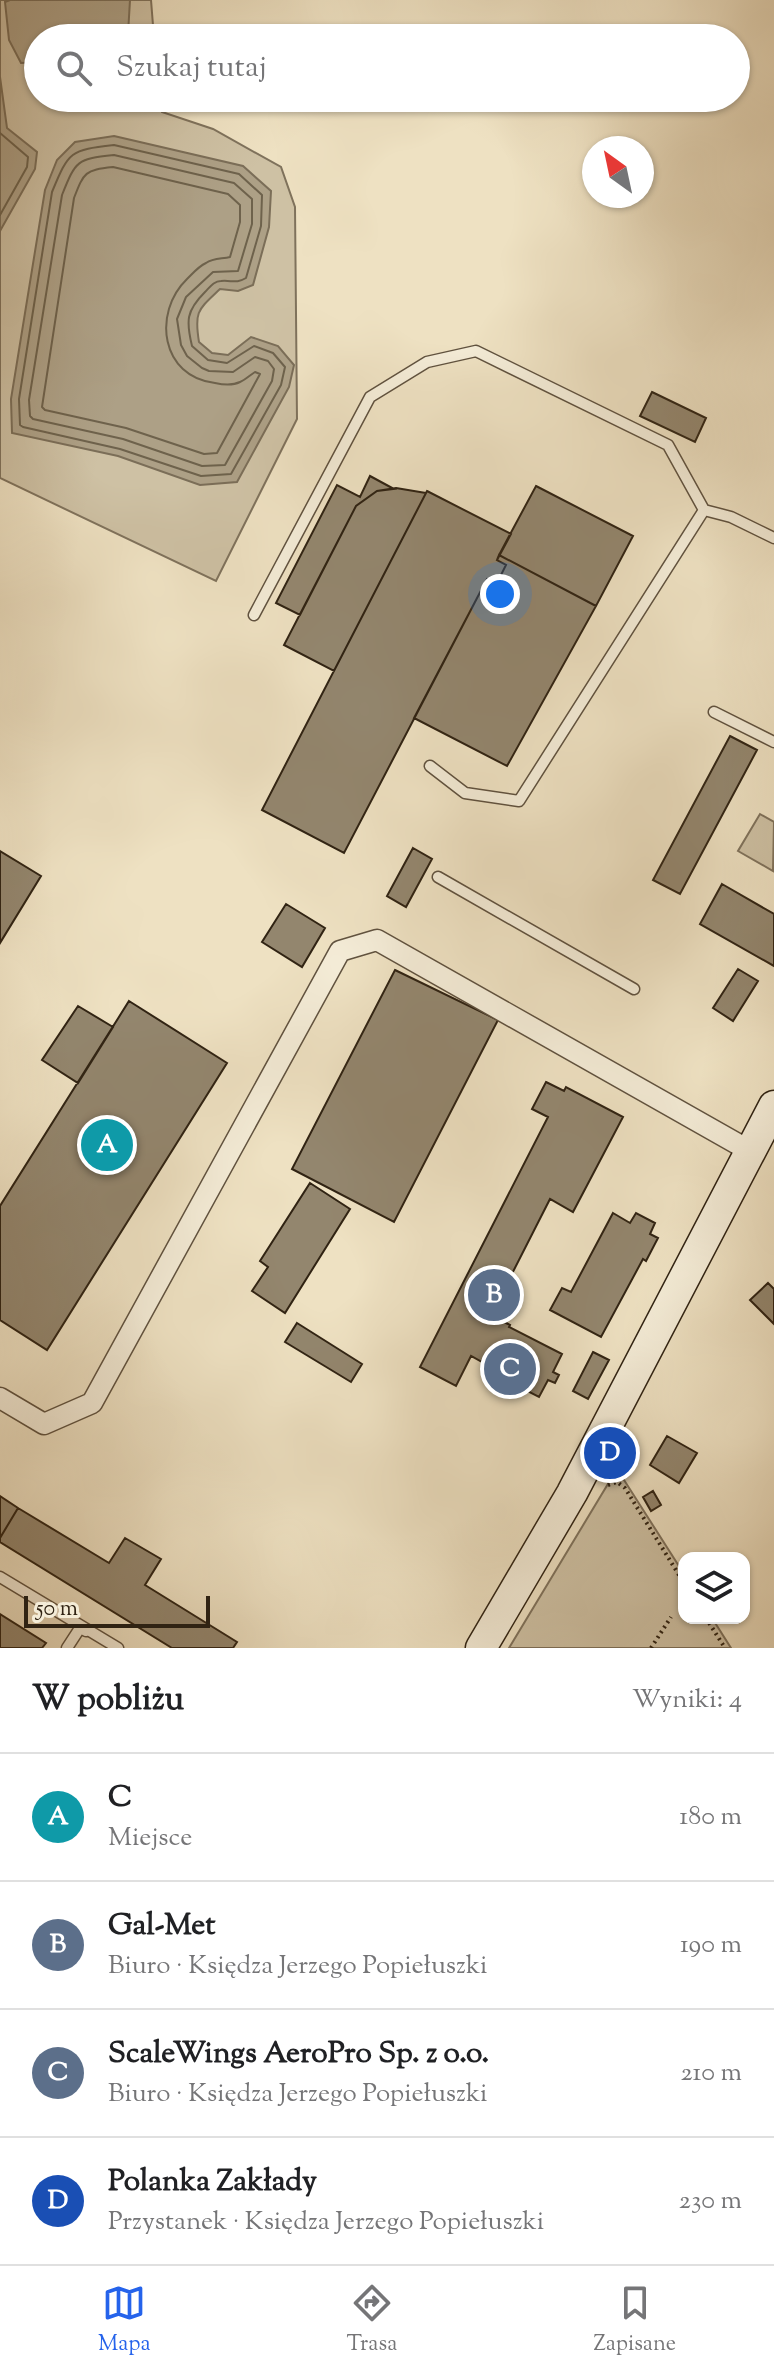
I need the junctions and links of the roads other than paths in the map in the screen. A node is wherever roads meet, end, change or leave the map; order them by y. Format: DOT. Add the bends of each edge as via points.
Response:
graph roads {
  1 [pos="704,510"];
  2 [pos="774,538"];
  3 [pos="254,615"];
  4 [pos="714,712"];
  5 [pos="774,742"];
  6 [pos="430,766"];
  7 [pos="438,877"];
  8 [pos="634,989"];
  9 [pos="774,1106"];
  10 [pos="750,1151"];
  11 [pos="0,1398"];
  12 [pos="0,1577"];
  13 [pos="67,1648"];
  14 [pos="117,1648"];
  15 [pos="481,1648"];
  1 -- 2 [label="lane"];
  1 -- 3 [label="lane" via="668,445 476,351 427,362 370,397"];
  1 -- 6 [label="lane" via="519,801 465,793"];
  4 -- 5 [label="lane"];
  7 -- 8 [label="lane"];
  9 -- 10 [label="street"];
  10 -- 11 [label="street" via="377,940 340,951 92,1403 44,1424"];
  10 -- 15 [label="street" via="572,1493"];
  12 -- 14 [label="lane"];
  13 -- 14 [label="lane" via="80,1628"];
}
